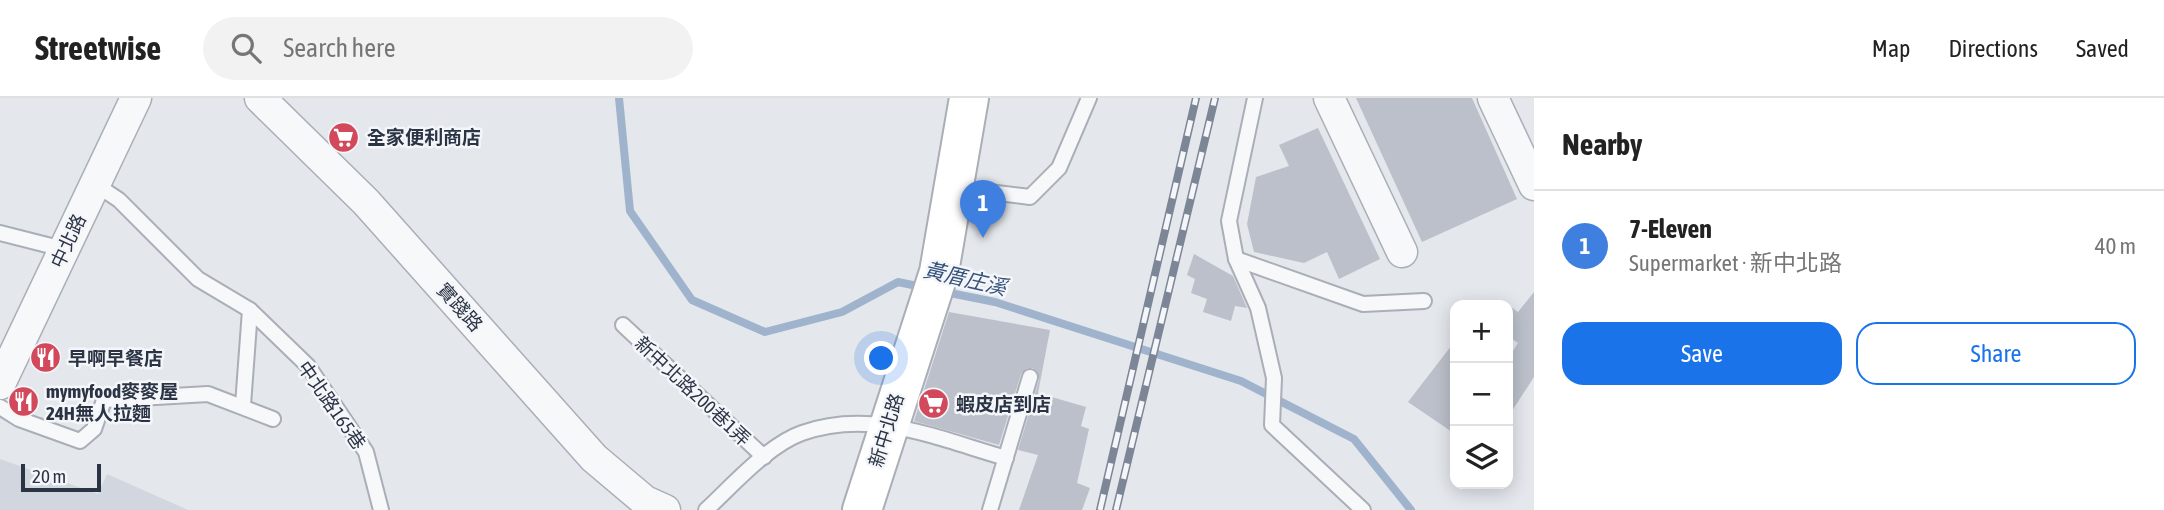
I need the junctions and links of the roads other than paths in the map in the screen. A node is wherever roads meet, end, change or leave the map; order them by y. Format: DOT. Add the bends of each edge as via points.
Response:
graph roads {
  1 [pos="136,98"];
  2 [pos="260,98"];
  3 [pos="969,98"];
  4 [pos="1089,98"];
  5 [pos="1255,98"];
  6 [pos="1329,98"];
  7 [pos="1493,98"];
  8 [pos="94,184"];
  9 [pos="1534,185"];
  10 [pos="956,188"];
  11 [pos="0,233"];
  12 [pos="64,249"];
  13 [pos="1402,252"];
  14 [pos="1236,259"];
  15 [pos="1424,302"];
  16 [pos="250,310"];
  17 [pos="623,325"];
  18 [pos="1030,377"];
  19 [pos="0,384"];
  20 [pos="243,405"];
  21 [pos="0,407"];
  22 [pos="273,419"];
  23 [pos="888,423"];
  24 [pos="764,457"];
  25 [pos="1006,458"];
  26 [pos="649,507"];
  27 [pos="1357,508"];
  28 [pos="381,510"];
  29 [pos="706,510"];
  30 [pos="862,510"];
  31 [pos="990,510"];
  1 -- 8 [label="street, 中北路"];
  2 -- 26 [label="street, 實踐路" via="366,202 594,458"];
  3 -- 10 [label="street"];
  4 -- 10 [label="lane" via="1059,168 1030,197"];
  5 -- 14 [label="lane" via="1229,221"];
  6 -- 13 [label="street"];
  7 -- 9 [label="street"];
  8 -- 12 [label="street, 中北路"];
  8 -- 16 [label="lane, 中北路165巷" via="119,200 198,279"];
  10 -- 23 [label="street, 新中北路" via="939,272"];
  11 -- 12 [label="lane"];
  12 -- 19 [label="street, 中北路"];
  14 -- 15 [label="lane" via="1363,304"];
  14 -- 27 [label="lane" via="1258,308 1274,378 1272,425"];
  16 -- 20 [label="lane"];
  16 -- 28 [label="lane, 中北路165巷" via="308,366 366,452"];
  17 -- 24 [label="lane, 新中北路200巷1弄"];
  18 -- 25 [label="lane"];
  20 -- 21 [label="lane" via="208,394 104,400 94,429 80,441 19,419"];
  20 -- 22 [label="lane"];
  23 -- 24 [label="lane" via="846,424 801,433"];
  23 -- 25 [label="lane"];
  23 -- 30 [label="street, 新中北路"];
  24 -- 29 [label="lane"];
  25 -- 31 [label="lane"];
}
